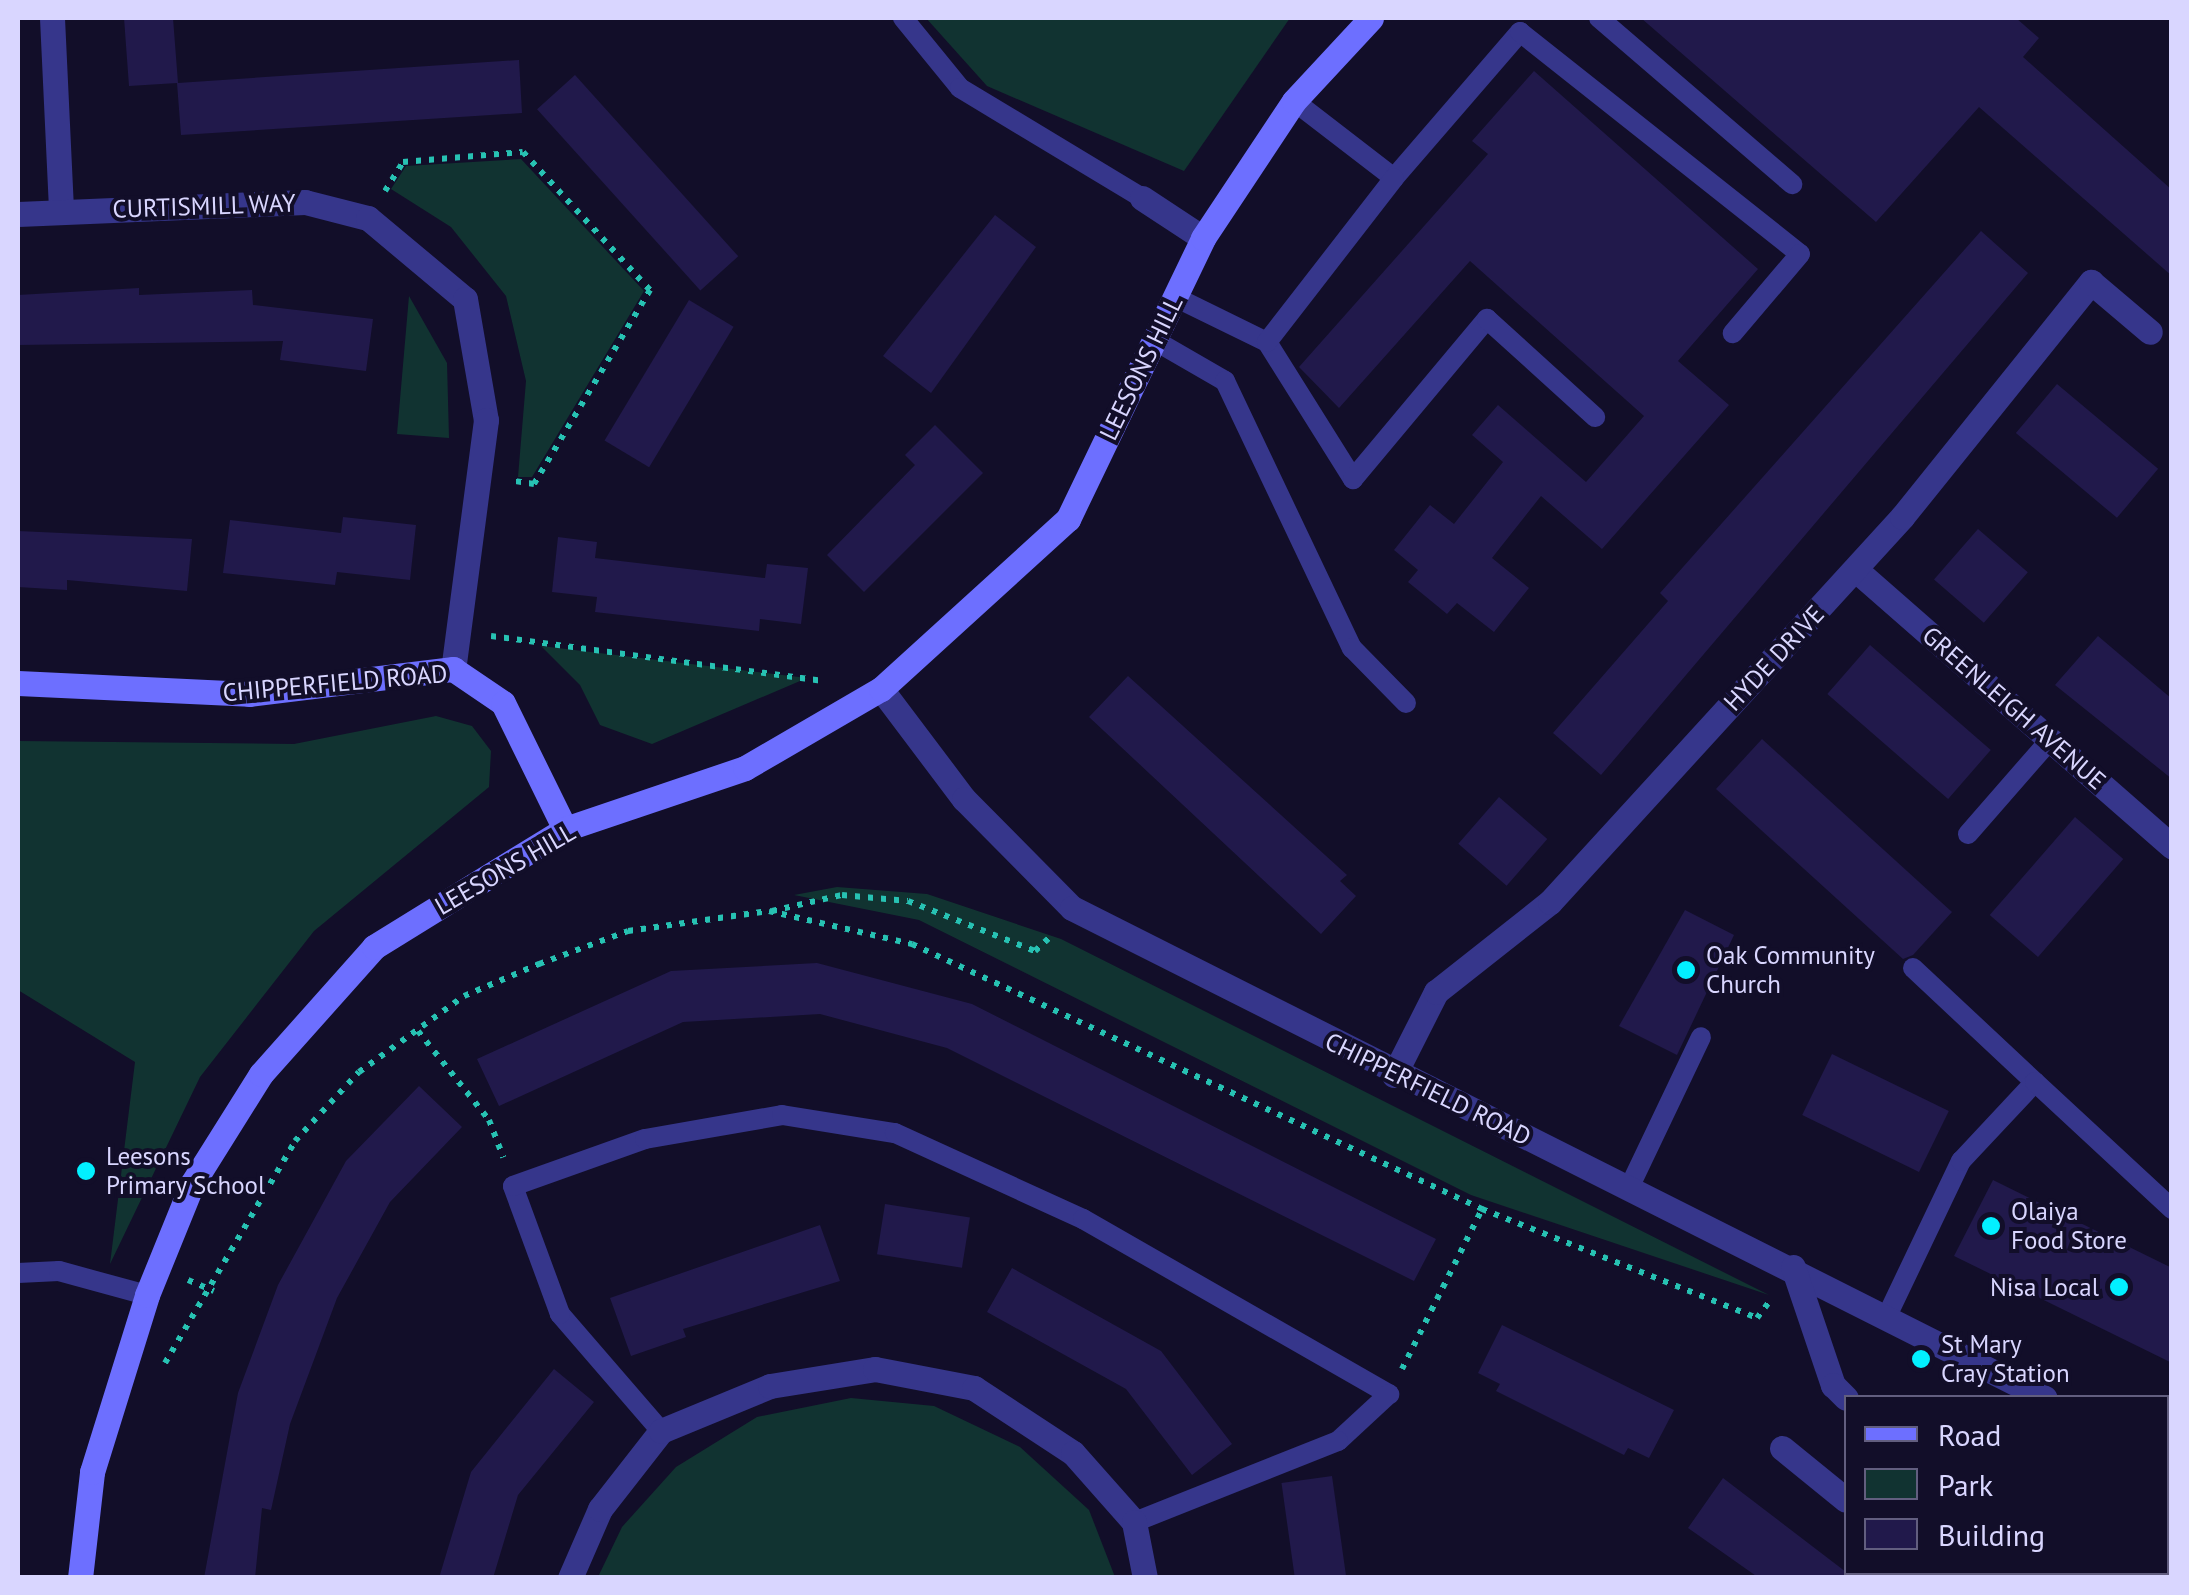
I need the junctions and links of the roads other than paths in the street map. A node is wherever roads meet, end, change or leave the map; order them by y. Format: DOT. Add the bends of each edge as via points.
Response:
graph roads {
  1 [pos="52,18"];
  2 [pos="903,18"];
  3 [pos="1371,18"];
  4 [pos="1599,18"];
  5 [pos="1294,101"];
  6 [pos="1394,178"];
  7 [pos="1792,184"];
  8 [pos="1142,198"];
  9 [pos="61,212"];
  10 [pos="18,214"];
  11 [pos="1203,238"];
  12 [pos="1175,297"];
  13 [pos="2150,332"];
  14 [pos="1733,333"];
  15 [pos="1154,340"];
  16 [pos="1267,342"];
  17 [pos="1596,417"];
  18 [pos="1856,570"];
  19 [pos="453,668"];
  20 [pos="18,683"];
  21 [pos="881,689"];
  22 [pos="1406,703"];
  23 [pos="2050,740"];
  24 [pos="565,829"];
  25 [pos="1968,834"];
  26 [pos="2172,847"];
  27 [pos="1912,968"];
  28 [pos="1701,1037"];
  29 [pos="1394,1075"];
  30 [pos="2035,1082"];
  31 [pos="1629,1188"];
  32 [pos="2172,1209"];
  33 [pos="1793,1267"];
  34 [pos="18,1274"];
  35 [pos="147,1296"];
  36 [pos="1888,1316"];
  37 [pos="2039,1395"];
  38 [pos="1844,1396"];
  39 [pos="661,1431"];
  40 [pos="1782,1448"];
  41 [pos="1844,1498"];
  42 [pos="1134,1522"];
  43 [pos="80,1578"];
  44 [pos="570,1578"];
  45 [pos="1146,1578"];
  1 -- 9 [label="street"];
  2 -- 8 [label="lane" via="960,88"];
  3 -- 5 [label="street, LEESONS HILL"];
  4 -- 7 [label="lane"];
  5 -- 6 [label="lane"];
  5 -- 11 [label="street, LEESONS HILL"];
  6 -- 14 [label="lane" via="1520,32 1800,254"];
  6 -- 16 [label="lane"];
  8 -- 11 [label="street"];
  9 -- 10 [label="street, CURTISMILL WAY"];
  9 -- 19 [label="street, CURTISMILL WAY" via="305,202 368,218 465,299 486,420"];
  11 -- 12 [label="street, LEESONS HILL"];
  12 -- 15 [label="street, LEESONS HILL"];
  12 -- 16 [label="lane"];
  13 -- 18 [label="street, HYDE DRIVE" via="2091,282"];
  15 -- 21 [label="street, LEESONS HILL" via="1068,519"];
  15 -- 22 [label="lane" via="1225,382 1352,648"];
  16 -- 17 [label="lane" via="1353,478 1488,318"];
  18 -- 23 [label="street, GREENLEIGH AVENUE"];
  18 -- 29 [label="street, HYDE DRIVE" via="1550,902 1436,992"];
  19 -- 20 [label="street, CHIPPERFIELD ROAD" via="250,694"];
  19 -- 24 [label="street, CHIPPERFIELD ROAD" via="503,703"];
  21 -- 24 [label="street, LEESONS HILL" via="745,768"];
  21 -- 29 [label="street, CHIPPERFIELD ROAD" via="964,799 1078,911"];
  23 -- 25 [label="lane"];
  23 -- 26 [label="street, GREENLEIGH AVENUE"];
  24 -- 35 [label="street, LEESONS HILL" via="374,947 261,1074 192,1184"];
  27 -- 30 [label="lane"];
  28 -- 31 [label="lane"];
  29 -- 31 [label="street, CHIPPERFIELD ROAD"];
  30 -- 32 [label="lane"];
  30 -- 36 [label="lane" via="1961,1161"];
  31 -- 33 [label="street, CHIPPERFIELD ROAD"];
  33 -- 36 [label="street, CHIPPERFIELD ROAD"];
  33 -- 38 [label="street" via="1834,1385"];
  34 -- 35 [label="lane" via="59,1270"];
  35 -- 43 [label="street, LEESONS HILL" via="92,1472"];
  36 -- 37 [label="street, CHIPPERFIELD ROAD"];
  39 -- 42 [label="street" via="770,1386 875,1369 974,1388 1072,1453"];
  39 -- 42 [label="lane" via="560,1314 513,1186 645,1139 782,1115 894,1133 1083,1219 1389,1394 1338,1441"];
  39 -- 44 [label="street" via="600,1509"];
  40 -- 41 [label="street"];
  42 -- 45 [label="street"];
}
